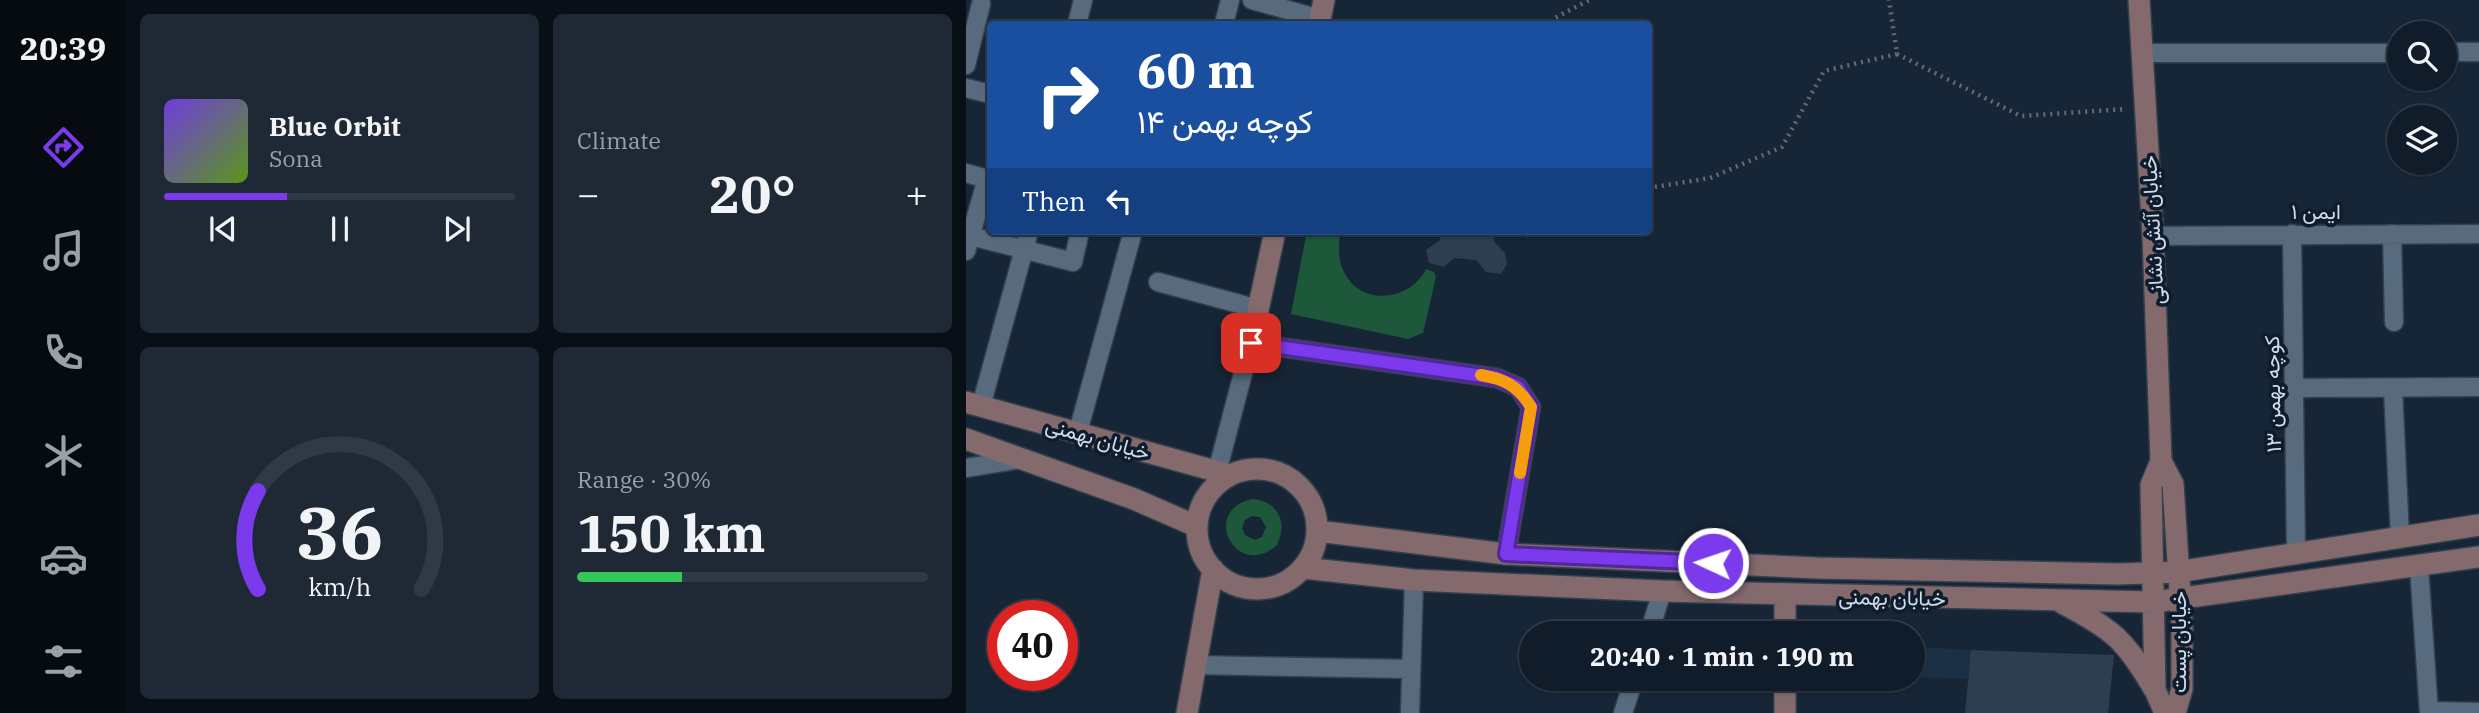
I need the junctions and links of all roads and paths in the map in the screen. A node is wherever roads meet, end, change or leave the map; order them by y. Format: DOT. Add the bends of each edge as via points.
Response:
graph roads {
  1 [pos="1083,0"];
  2 [pos="1230,0"];
  3 [pos="1252,0"];
  4 [pos="1589,0"];
  5 [pos="1889,0"];
  6 [pos="2139,0"];
  7 [pos="981,4"];
  8 [pos="1321,14"];
  9 [pos="1078,21"];
  10 [pos="1225,21"];
  11 [pos="1554,21"];
  12 [pos="2387,52"];
  13 [pos="2457,52"];
  14 [pos="2479,52"];
  15 [pos="2142,53"];
  16 [pos="1897,54"];
  17 [pos="966,65"];
  18 [pos="966,88"];
  19 [pos="987,93"];
  20 [pos="2145,108"];
  21 [pos="966,173"];
  22 [pos="1652,187"];
  23 [pos="2292,234"];
  24 [pos="2392,234"];
  25 [pos="2479,234"];
  26 [pos="1028,235"];
  27 [pos="1079,235"];
  28 [pos="1132,235"];
  29 [pos="1274,235"];
  30 [pos="2153,236"];
  31 [pos="968,246"];
  32 [pos="1024,251"];
  33 [pos="1158,282"];
  34 [pos="1258,309"];
  35 [pos="2394,322"];
  36 [pos="1251,343"];
  37 [pos="2479,387"];
  38 [pos="2295,388"];
  39 [pos="2393,388"];
  40 [pos="974,404"];
  41 [pos="1078,432"];
  42 [pos="966,439"];
  43 [pos="1026,458"];
  44 [pos="2161,461"];
  45 [pos="966,468"];
  46 [pos="1223,474"];
  47 [pos="2479,525"];
  48 [pos="1196,526"];
  49 [pos="1317,531"];
  50 [pos="2400,538"];
  51 [pos="2296,553"];
  52 [pos="1506,554"];
  53 [pos="2479,557"];
  54 [pos="2419,567"];
  55 [pos="1303,568"];
  56 [pos="1213,569"];
  57 [pos="2178,572"];
  58 [pos="2152,573"];
  59 [pos="1413,580"];
  60 [pos="1662,590"];
  61 [pos="1785,595"];
  62 [pos="2057,600"];
  63 [pos="2180,600"];
  64 [pos="2154,602"];
  65 [pos="1652,621"];
  66 [pos="1785,621"];
  67 [pos="1196,665"];
  68 [pos="1411,669"];
  69 [pos="1630,691"];
  70 [pos="1785,691"];
  71 [pos="2155,691"];
  72 [pos="2429,712"];
  73 [pos="2479,712"];
  74 [pos="1187,713"];
  75 [pos="1410,713"];
  76 [pos="1623,713"];
  77 [pos="1785,713"];
  78 [pos="2165,713"];
  79 [pos="2175,713"];
  1 -- 9 [label="street"];
  2 -- 10 [label="street"];
  3 -- 8 [label="street"];
  4 -- 11 [label="path"];
  5 -- 16 [label="path"];
  6 -- 15 [label="street, خیابان آتش نشانی"];
  7 -- 17 [label="street"];
  12 -- 15 [label="street"];
  13 -- 14 [label="street"];
  15 -- 20 [label="street, خیابان آتش نشانی"];
  16 -- 20 [label="path" via="2021,116"];
  16 -- 22 [label="path" via="1825,71 1782,147 1710,177"];
  18 -- 19 [label="street"];
  20 -- 30 [label="street, خیابان آتش نشانی"];
  21 -- 31 [label="street" via="987,179"];
  23 -- 24 [label="street, ایمن ۱"];
  23 -- 30 [label="street, ایمن ۱"];
  23 -- 38 [label="street, کوچه بهمن ۱۳"];
  24 -- 25 [label="street, ایمن ۱"];
  24 -- 35 [label="street"];
  26 -- 32 [label="street"];
  27 -- 32 [label="street" via="1073,262"];
  28 -- 41 [label="street"];
  29 -- 34 [label="street"];
  30 -- 44 [label="street, خیابان آتش نشانی"];
  31 -- 32 [label="street"];
  32 -- 40 [label="street"];
  33 -- 34 [label="street"];
  34 -- 36 [label="street"];
  36 -- 46 [label="street"];
  36 -- 52 [label="street" via="1497,378 1518,387 1531,407"];
  37 -- 39 [label="street"];
  38 -- 39 [label="street"];
  38 -- 51 [label="street, کوچه بهمن ۱۳"];
  39 -- 50 [label="street"];
  40 -- 41 [label="street, خیابان بهمنی"];
  41 -- 46 [label="street, خیابان بهمنی"];
  42 -- 43 [label="street, خیابان بهمنی"];
  43 -- 45 [label="street"];
  43 -- 48 [label="street, خیابان بهمنی"];
  44 -- 57 [label="street, خیابان آتش نشانی" via="2173,484"];
  44 -- 58 [label="street, خیابان آتش نشانی" via="2151,485"];
  46 -- 48 [label="street" via="1204,501"];
  46 -- 49 [label="street" via="1256,470 1282,474 1308,497"];
  47 -- 50 [label="street, خیابان بهمنی"];
  48 -- 56 [label="street" via="1203,554"];
  49 -- 52 [label="street, خیابان بهمنی"];
  49 -- 55 [label="street" via="1311,557"];
  50 -- 51 [label="street, خیابان بهمنی"];
  51 -- 57 [label="street, خیابان بهمنی"];
  52 -- 58 [label="street, خیابان بهمنی" via="1817,568"];
  53 -- 54 [label="street, خیابان بهمنی"];
  54 -- 63 [label="street, خیابان بهمنی"];
  54 -- 72 [label="street"];
  55 -- 56 [label="street" via="1275,586 1258,589 1242,587"];
  55 -- 59 [label="street, خیابان بهمنی"];
  56 -- 67 [label="street"];
  57 -- 58 [label="street, خیابان بهمنی"];
  57 -- 63 [label="street, خیابان پست"];
  58 -- 64 [label="street, خیابان پست"];
  59 -- 60 [label="street, خیابان بهمنی"];
  59 -- 68 [label="street"];
  60 -- 61 [label="street, خیابان بهمنی"];
  60 -- 65 [label="street"];
  61 -- 62 [label="street, خیابان بهمنی"];
  61 -- 66 [label="street"];
  62 -- 64 [label="street, خیابان بهمنی"];
  62 -- 71 [label="street" via="2124,641"];
  63 -- 64 [label="street, خیابان بهمنی"];
  63 -- 79 [label="street, خیابان پست" via="2182,689"];
  64 -- 71 [label="street, خیابان پست"];
  67 -- 68 [label="street"];
  67 -- 74 [label="street"];
  68 -- 75 [label="street"];
  69 -- 76 [label="street"];
  70 -- 77 [label="street"];
  71 -- 78 [label="street, خیابان پست"];
  72 -- 73 [label="street"];
}
